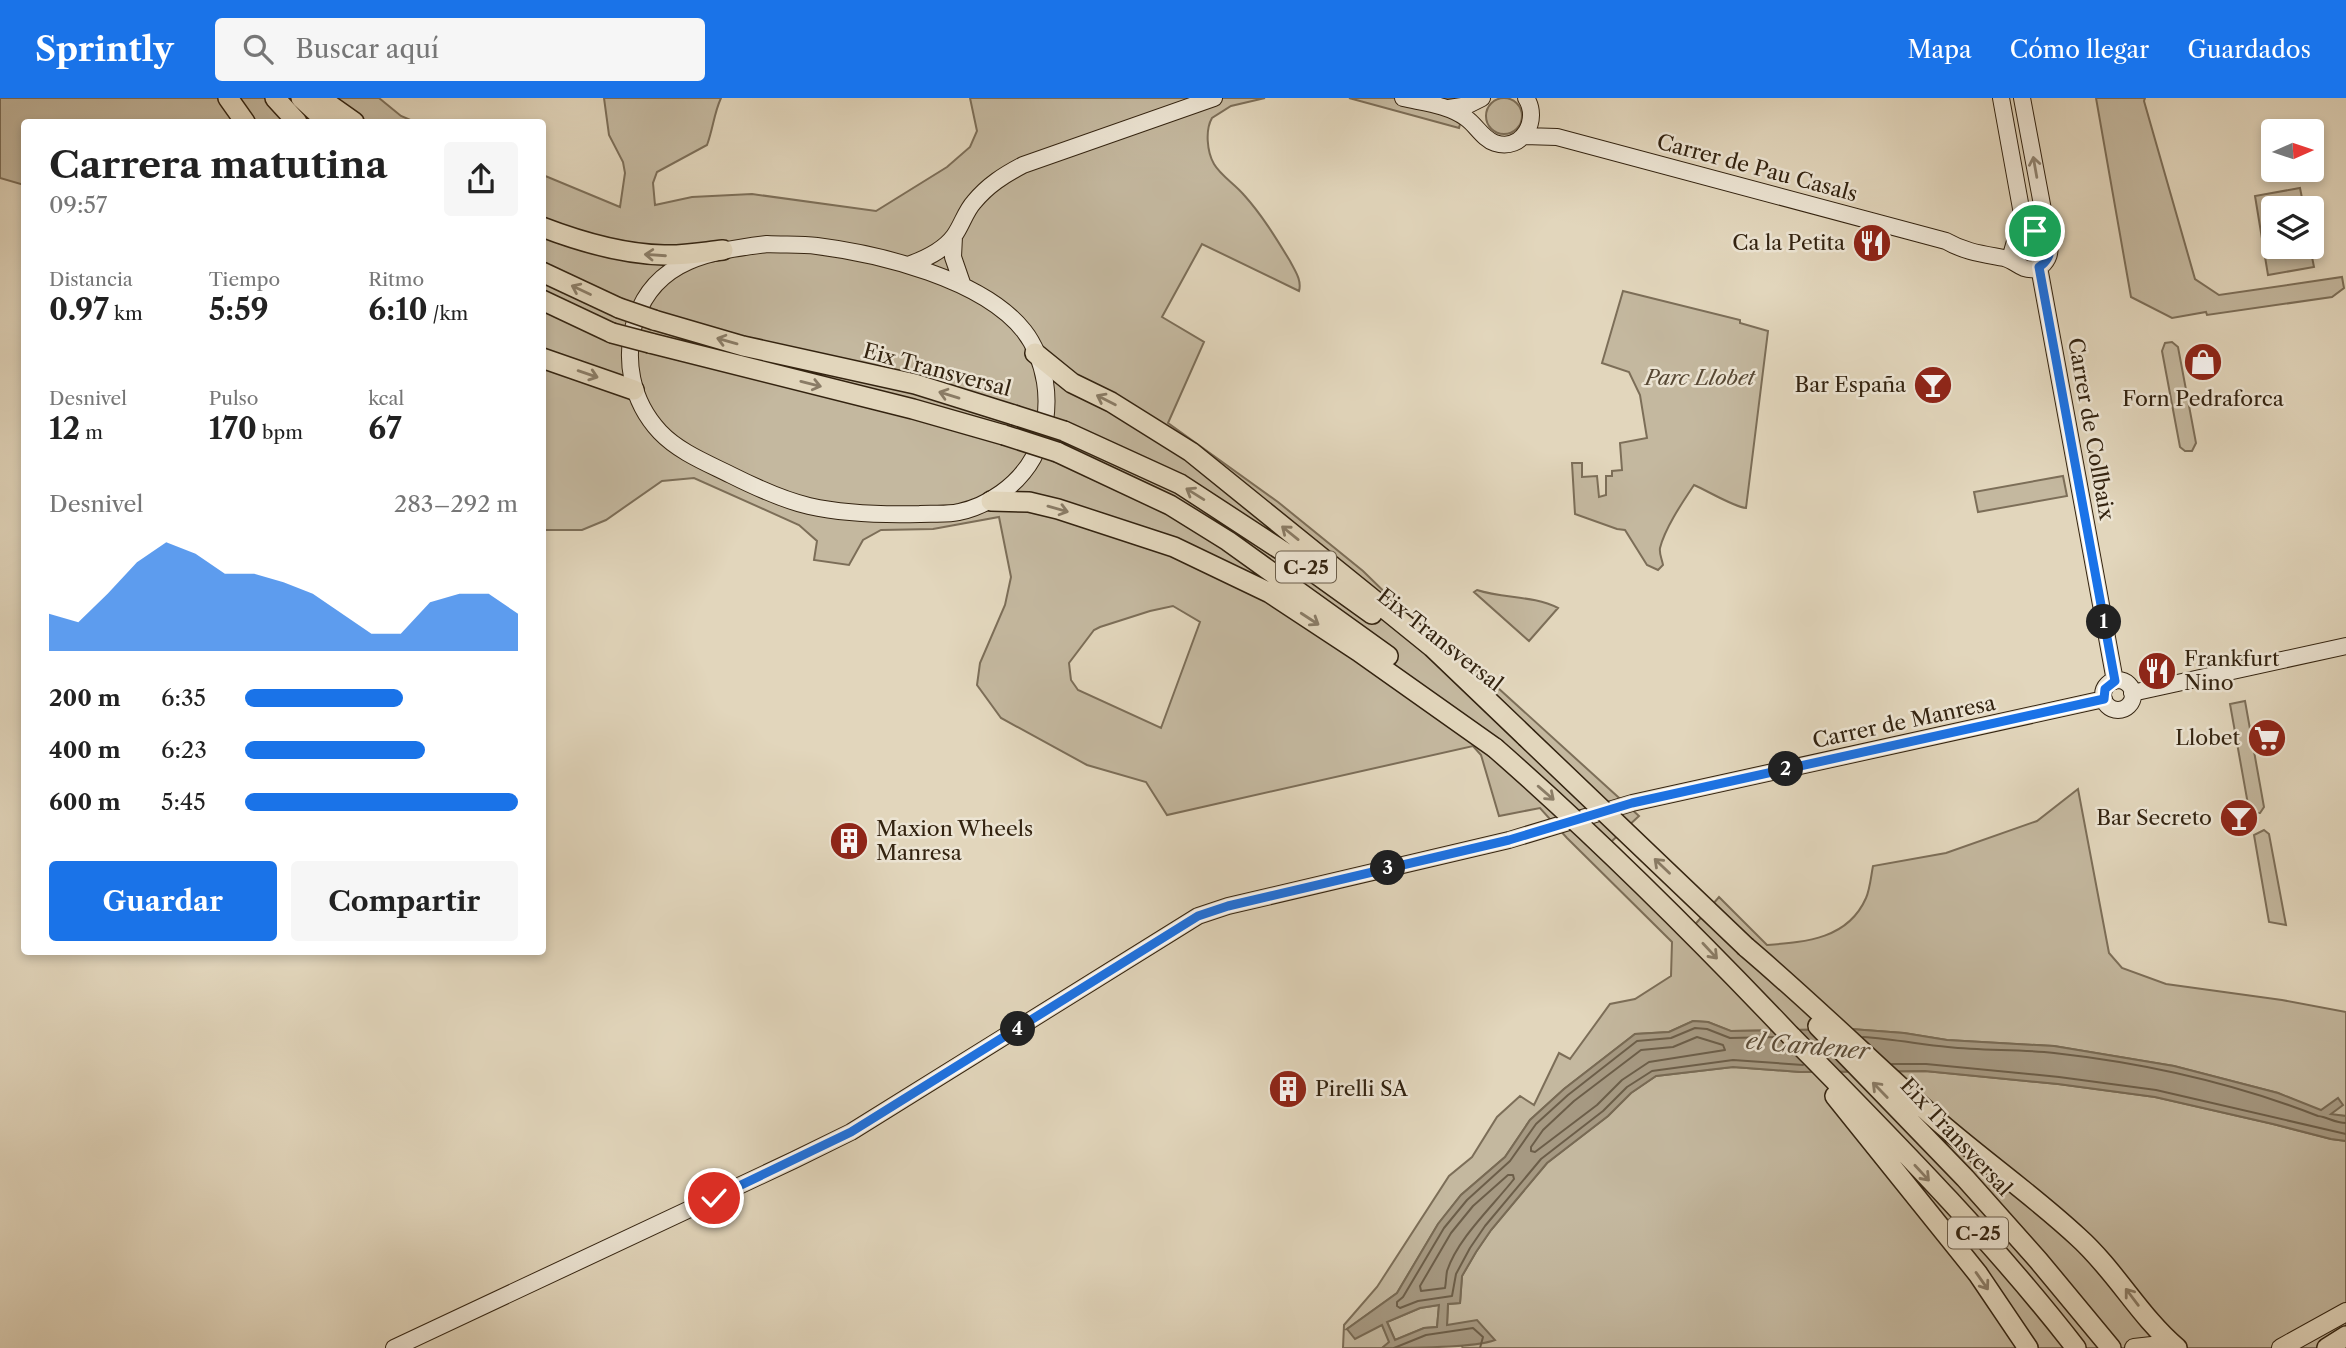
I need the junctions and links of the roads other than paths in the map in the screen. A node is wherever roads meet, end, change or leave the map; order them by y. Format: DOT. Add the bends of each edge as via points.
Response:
graph roads {
  1 [pos="228,98"];
  2 [pos="275,98"];
  3 [pos="301,98"];
  4 [pos="320,98"];
  5 [pos="1214,98"];
  6 [pos="1403,98"];
  7 [pos="2001,98"];
  8 [pos="2022,98"];
  9 [pos="1480,99"];
  10 [pos="1531,105"];
  11 [pos="1449,108"];
  12 [pos="243,119"];
  13 [pos="294,119"];
  14 [pos="324,119"];
  15 [pos="350,119"];
  16 [pos="1480,130"];
  17 [pos="1524,136"];
  18 [pos="1557,137"];
  19 [pos="546,228"];
  20 [pos="2043,235"];
  21 [pos="954,236"];
  22 [pos="2017,239"];
  23 [pos="1946,241"];
  24 [pos="723,250"];
  25 [pos="908,265"];
  26 [pos="2019,265"];
  27 [pos="2039,267"];
  28 [pos="546,274"];
  29 [pos="963,286"];
  30 [pos="546,302"];
  31 [pos="1035,353"];
  32 [pos="546,359"];
  33 [pos="634,390"];
  34 [pos="991,500"];
  35 [pos="2346,646"];
  36 [pos="2115,681"];
  37 [pos="2132,693"];
  38 [pos="2104,699"];
  39 [pos="1526,737"];
  40 [pos="1495,748"];
  41 [pos="1746,947"];
  42 [pos="1869,1128"];
  43 [pos="2346,1312"];
  44 [pos="2346,1324"];
  45 [pos="2346,1336"];
  46 [pos="2107,1342"];
  47 [pos="394,1348"];
  48 [pos="2028,1348"];
  49 [pos="2076,1348"];
  50 [pos="2134,1348"];
  51 [pos="2174,1348"];
  52 [pos="2281,1348"];
  53 [pos="2307,1348"];
  54 [pos="2327,1348"];
  1 -- 12 [label="highway"];
  2 -- 13 [label="highway"];
  3 -- 14 [label="highway"];
  4 -- 15 [label="highway"];
  5 -- 21 [label="street" via="1005,174 972,204"];
  6 -- 11 [label="street"];
  7 -- 22 [label="street" via="2022,214"];
  20 -- 8 [label="street, one-way" via="2043,210"];
  9 -- 11 [label="street"];
  9 -- 16 [label="street" via="1476,118"];
  10 -- 17 [label="street"];
  10 -- 18 [label="street, Carrer de Pau Casals"];
  11 -- 16 [label="street"];
  16 -- 17 [label="street, Carrer de Pau Casals" via="1500,144"];
  17 -- 18 [label="street, Carrer de Pau Casals"];
  18 -- 23 [label="street, Carrer de Pau Casals"];
  24 -- 19 [label="highway, one-way" via="643,254"];
  20 -- 22 [label="street" via="2032,230"];
  20 -- 27 [label="street" via="2050,253"];
  21 -- 25 [label="street" via="923,260"];
  21 -- 29 [label="street" via="953,257"];
  22 -- 23 [label="street, Carrer de Pau Casals" via="2007,246"];
  22 -- 26 [label="street" via="2013,255"];
  23 -- 26 [label="street, Carrer de Pau Casals" via="1962,250"];
  24 -- 25 [label="street" via="767,244 815,246"];
  24 -- 33 [label="street" via="691,260 668,274 642,301 631,334 629,365"];
  25 -- 29 [label="street"];
  26 -- 27 [label="street"];
  27 -- 36 [label="street, Carrer de Collbaix"];
  39 -- 28 [label="highway, Eix Transversal / C-25, one-way, bridge" via="1373,615 1180,484 1063,431 915,384 743,346 654,320"];
  29 -- 31 [label="street" via="1000,309 1025,332"];
  30 -- 40 [label="highway, Eix Transversal / C-25, one-way, bridge" via="612,333 912,409 1057,452 1170,505 1228,541 1429,687"];
  31 -- 34 [label="street" via="1047,396 1043,429 1033,458"];
  39 -- 31 [label="highway, one-way" via="1432,647 1191,453 1072,383"];
  32 -- 33 [label="highway, one-way"];
  33 -- 34 [label="street" via="662,433 694,457 794,501 848,512 895,514 957,513"];
  34 -- 40 [label="highway, one-way" via="1029,502 1161,543 1270,593"];
  35 -- 37 [label="street"];
  36 -- 37 [label="street" via="2125,683"];
  36 -- 38 [label="street" via="2105,689"];
  37 -- 38 [label="street" via="2129,705 2120,710 2110,708"];
  38 -- 47 [label="street, Carrer de Manresa" via="1632,803 1509,840 1198,916 851,1132"];
  41 -- 39 [label="highway, Eix Transversal / C-25, one-way, bridge"];
  40 -- 42 [label="highway, Eix Transversal / C-25, one-way, bridge" via="1570,813 1701,942 1791,1036"];
  46 -- 41 [label="highway, Eix Transversal / C-25, one-way" via="2038,1260"];
  51 -- 41 [label="highway, one-way" via="2120,1280 2079,1238 1940,1122"];
  42 -- 48 [label="highway, one-way"];
  42 -- 49 [label="highway, C-25, one-way" via="2045,1307"];
  43 -- 52 [label="main road"];
  44 -- 53 [label="main road"];
  45 -- 54 [label="highway"];
  50 -- 51 [label="main road"];
}
